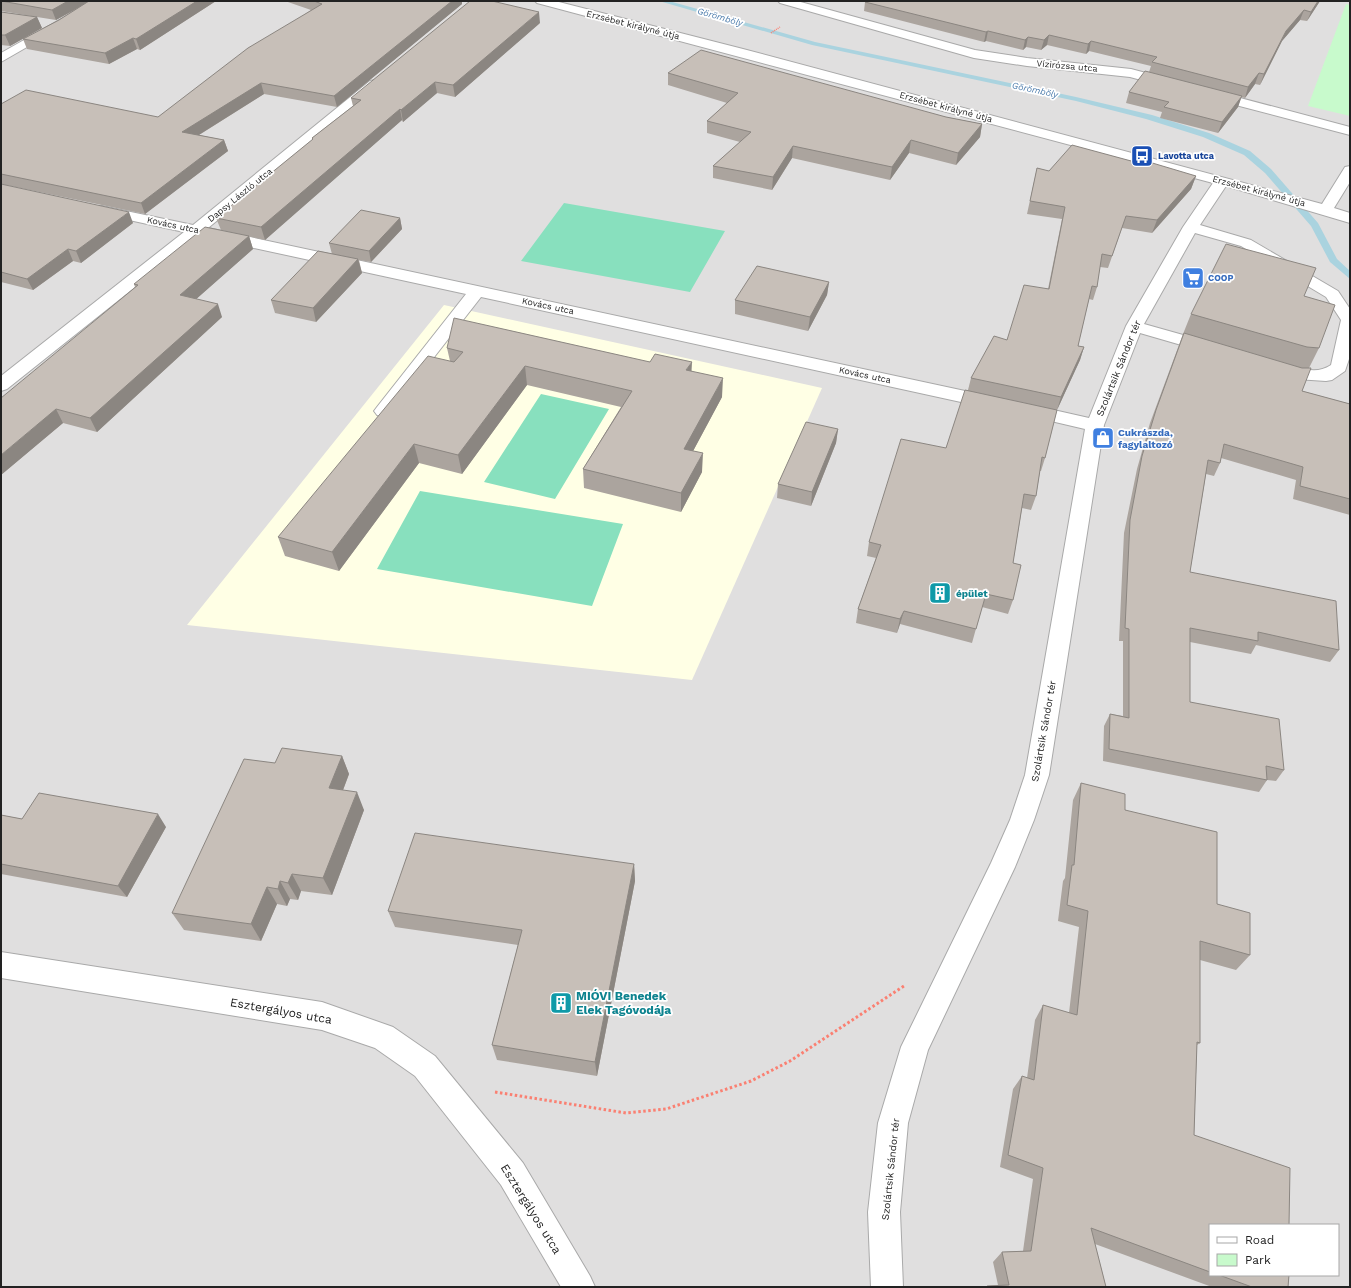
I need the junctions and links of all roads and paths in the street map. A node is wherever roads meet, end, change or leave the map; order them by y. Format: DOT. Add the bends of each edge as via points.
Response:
graph roads {
  1 [pos="101,1"];
  2 [pos="541,1"];
  3 [pos="784,1"];
  4 [pos="816,5"];
  5 [pos="36,22"];
  6 [pos="58,26"];
  7 [pos="1,58"];
  8 [pos="385,76"];
  9 [pos="1184,87"];
  10 [pos="1199,91"];
  11 [pos="1350,131"];
  12 [pos="1350,170"];
  13 [pos="1222,181"];
  14 [pos="84,207"];
  15 [pos="1321,208"];
  16 [pos="1350,218"];
  17 [pos="1191,227"];
  18 [pos="197,230"];
  19 [pos="477,291"];
  20 [pos="1134,326"];
  21 [pos="1222,352"];
  22 [pos="1266,366"];
  23 [pos="1,385"];
  24 [pos="375,421"];
  25 [pos="1095,425"];
  26 [pos="1,965"];
  27 [pos="910,982"];
  28 [pos="487,1091"];
  29 [pos="579,1287"];
  30 [pos="887,1287"];
  1 -- 6 [label="street"];
  2 -- 13 [label="street, Erzsébet királyné útja"];
  3 -- 4 [label="street, Vízirózsa utca"];
  4 -- 9 [label="street, Vízirózsa utca" via="974,54 1131,73"];
  5 -- 6 [label="street"];
  6 -- 7 [label="street"];
  8 -- 18 [label="street, Dapsy László utca"];
  10 -- 11 [label="street"];
  12 -- 15 [label="street"];
  13 -- 15 [label="street, Erzsébet királyné útja"];
  13 -- 17 [label="street, Szolártsik Sándor tér"];
  14 -- 18 [label="street, Kovács utca"];
  15 -- 16 [label="street, Erzsébet királyné útja"];
  17 -- 20 [label="street, Szolártsik Sándor tér"];
  17 -- 22 [label="street" via="1246,243 1332,294 1348,320 1338,367 1326,376 1296,374"];
  18 -- 19 [label="street, Kovács utca"];
  18 -- 23 [label="street, Dapsy László utca"];
  19 -- 24 [label="street"];
  19 -- 25 [label="street, Kovács utca"];
  20 -- 21 [label="street"];
  20 -- 25 [label="street, Szolártsik Sándor tér"];
  25 -- 30 [label="street, Szolártsik Sándor tér" via="1037,775 1002,868 915,1047 893,1123 884,1212"];
  26 -- 29 [label="street, Esztergályos utca" via="322,1016 383,1037 425,1066 512,1174"];
  27 -- 28 [label="path" via="790,1061 751,1081 666,1109 626,1113"];
}
